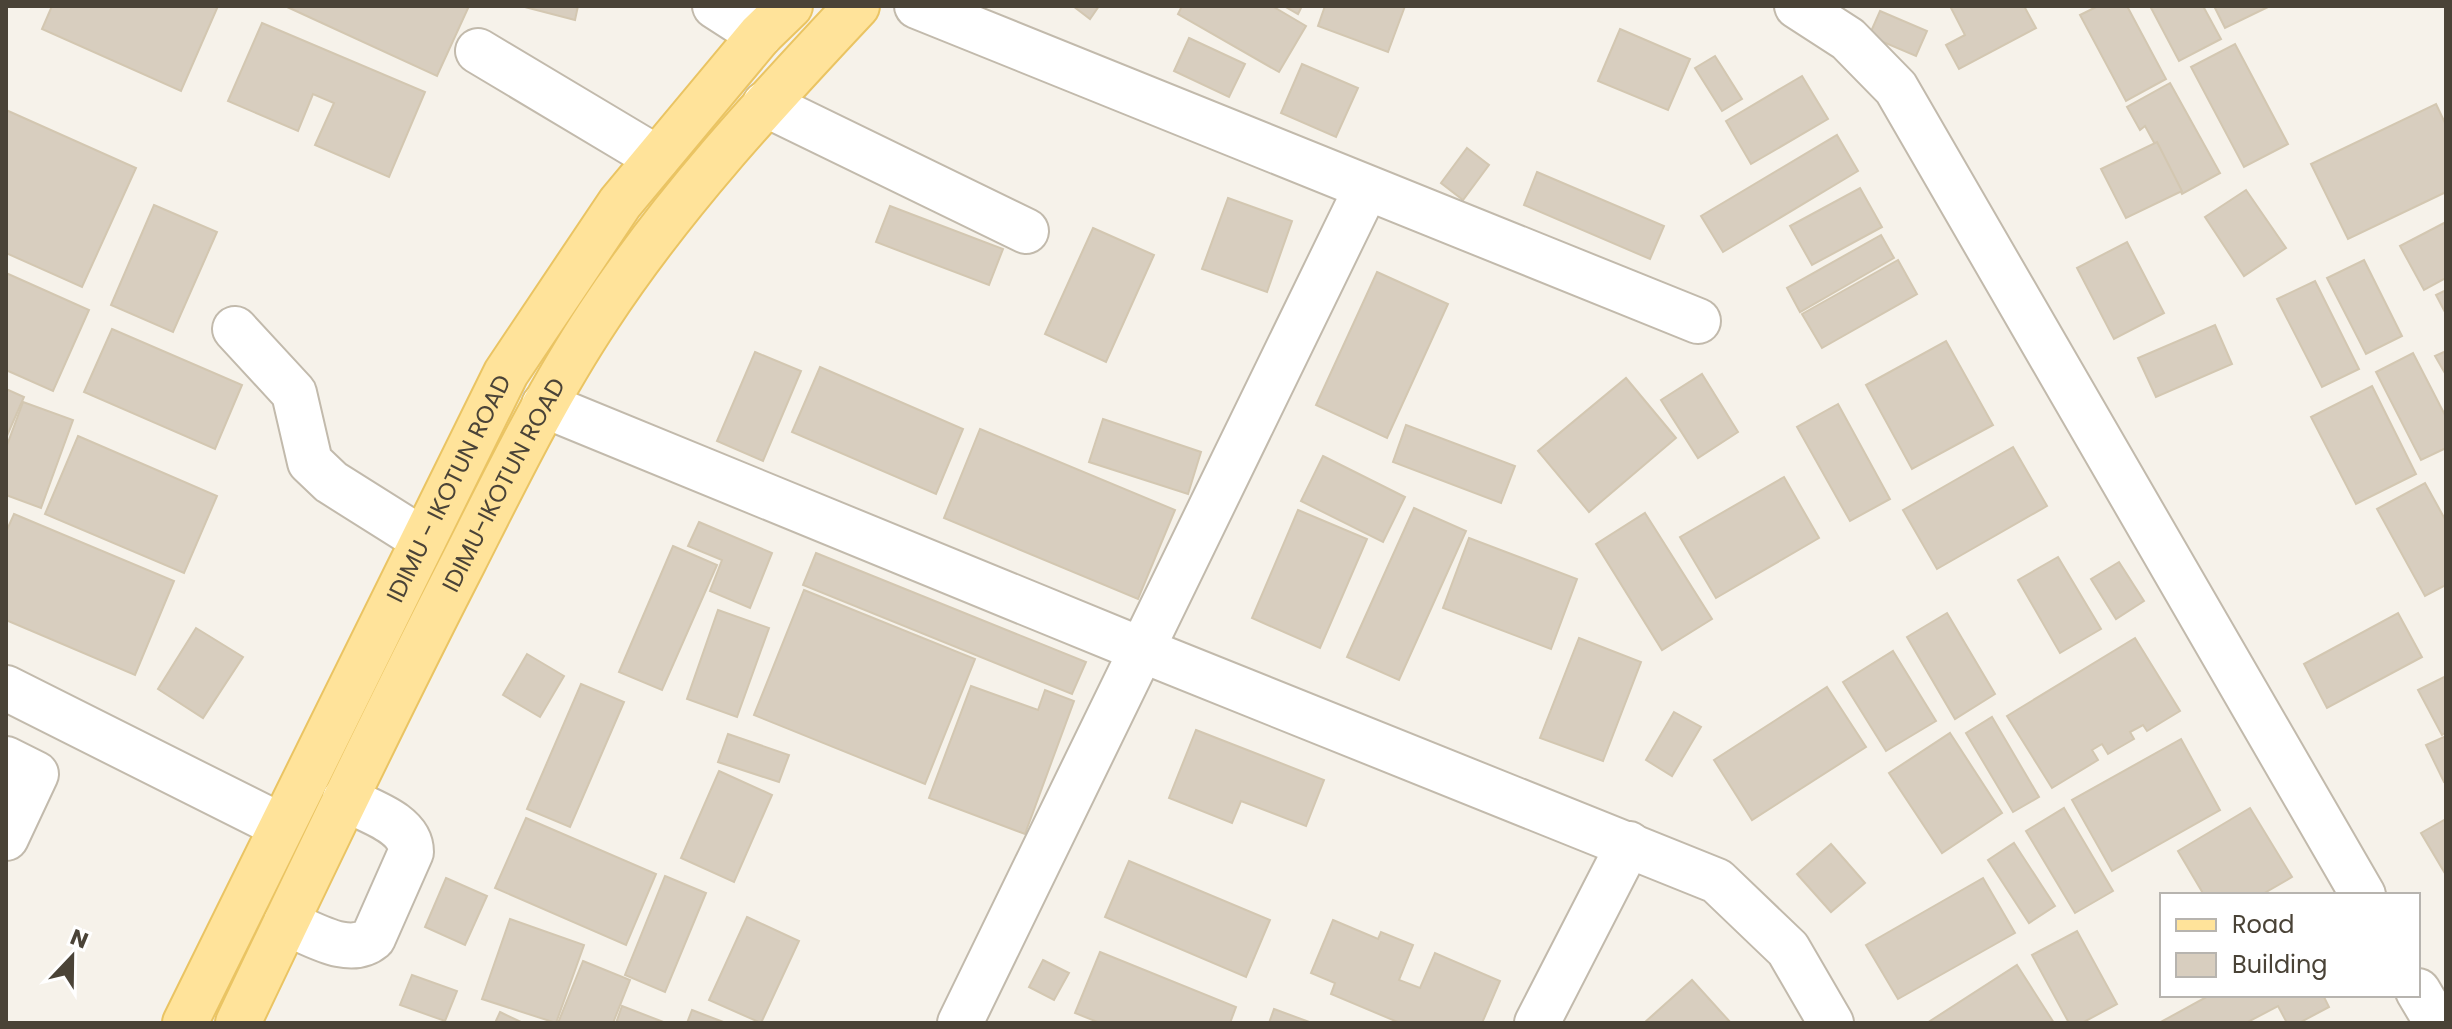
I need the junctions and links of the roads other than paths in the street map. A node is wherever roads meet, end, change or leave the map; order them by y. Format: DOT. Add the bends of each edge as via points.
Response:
graph roads {
  1 [pos="715,6"];
  2 [pos="857,6"];
  3 [pos="917,6"];
  4 [pos="1797,6"];
  5 [pos="775,20"];
  6 [pos="478,51"];
  7 [pos="765,104"];
  8 [pos="657,158"];
  9 [pos="1366,189"];
  10 [pos="1026,231"];
  11 [pos="1698,321"];
  12 [pos="235,329"];
  13 [pos="544,405"];
  14 [pos="423,540"];
  15 [pos="1142,650"];
  16 [pos="6,688"];
  17 [pos="6,759"];
  18 [pos="345,799"];
  19 [pos="281,826"];
  20 [pos="6,838"];
  21 [pos="1629,844"];
  22 [pos="2362,893"];
  23 [pos="286,923"];
  24 [pos="2420,994"];
  25 [pos="185,1023"];
  26 [pos="238,1023"];
  27 [pos="960,1023"];
  28 [pos="1537,1023"];
  29 [pos="1831,1023"];
  30 [pos="2437,1023"];
  1 -- 5 [label="street"];
  2 -- 7 [label="main road, IDIMU-IKOTUN ROAD"];
  3 -- 9 [label="street"];
  4 -- 22 [label="street" via="1848,39 1896,88"];
  5 -- 8 [label="main road, IDIMU - IKOTUN ROAD"];
  6 -- 8 [label="street"];
  7 -- 10 [label="street"];
  7 -- 13 [label="main road, IDIMU-IKOTUN ROAD" via="650,242"];
  8 -- 14 [label="main road, IDIMU - IKOTUN ROAD" via="620,203 506,373"];
  9 -- 11 [label="street"];
  9 -- 15 [label="street"];
  12 -- 14 [label="street" via="294,393 310,462 331,482"];
  13 -- 15 [label="street"];
  13 -- 18 [label="main road, IDIMU-IKOTUN ROAD"];
  14 -- 19 [label="main road, IDIMU - IKOTUN ROAD"];
  15 -- 21 [label="street"];
  15 -- 27 [label="street"];
  16 -- 19 [label="street"];
  17 -- 20 [label="street" via="36,774"];
  18 -- 23 [label="main road, IDIMU-IKOTUN ROAD"];
  18 -- 23 [label="street" via="403,830 411,840 411,852 373,938 351,948"];
  19 -- 25 [label="main road, IDIMU - IKOTUN ROAD"];
  21 -- 28 [label="street"];
  21 -- 29 [label="street" via="1717,881 1788,949"];
  23 -- 26 [label="main road, IDIMU-IKOTUN ROAD"];
  24 -- 30 [label="street"];
}
